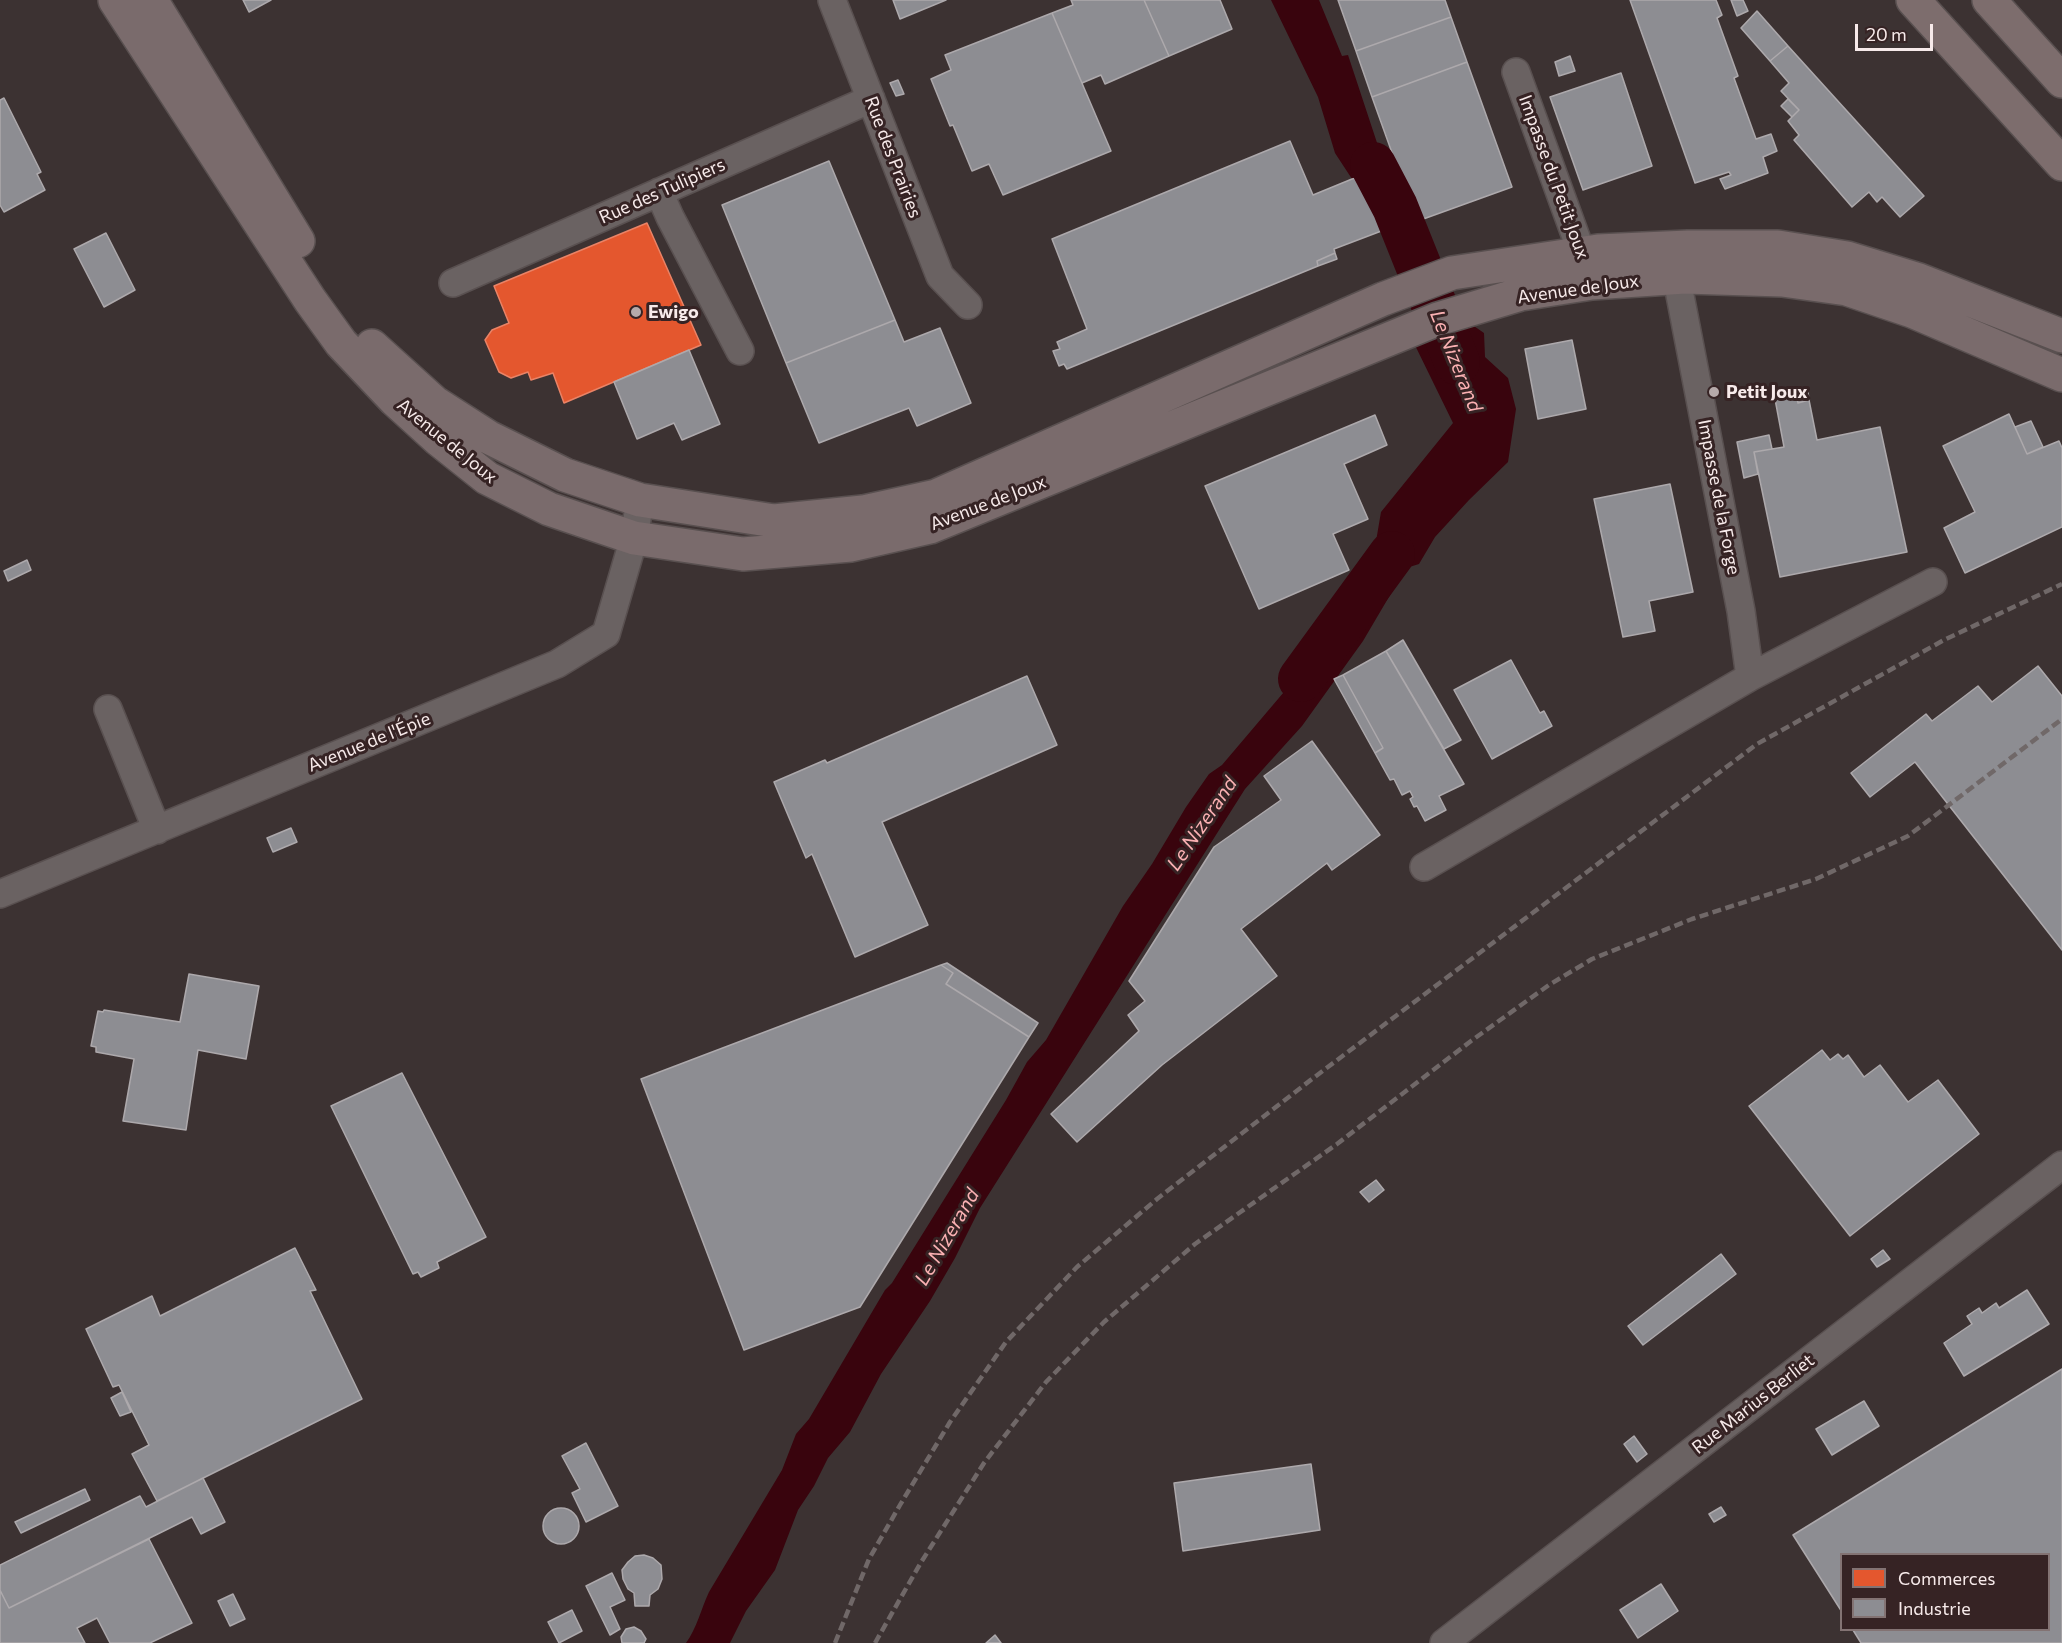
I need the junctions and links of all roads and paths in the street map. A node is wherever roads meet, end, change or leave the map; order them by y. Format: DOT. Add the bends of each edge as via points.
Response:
graph roads {
  1 [pos="116,0"];
  2 [pos="152,0"];
  3 [pos="832,0"];
  4 [pos="1913,0"];
  5 [pos="1989,0"];
  6 [pos="1516,72"];
  7 [pos="2062,81"];
  8 [pos="871,99"];
  9 [pos="2062,164"];
  10 [pos="659,192"];
  11 [pos="1673,262"];
  12 [pos="1587,268"];
  13 [pos="453,283"];
  14 [pos="968,305"];
  15 [pos="2062,336"];
  16 [pos="740,351"];
  17 [pos="2062,375"];
  18 [pos="640,500"];
  19 [pos="634,538"];
  20 [pos="1933,582"];
  21 [pos="1750,677"];
  22 [pos="108,709"];
  23 [pos="157,830"];
  24 [pos="1424,867"];
  25 [pos="0,894"];
  26 [pos="2062,1165"];
  27 [pos="1444,1643"];
  1 -- 19 [label="main road, Avenue de Joux" via="309,300 341,343 395,400 487,478 549,509"];
  2 -- 18 [label="main road, Avenue de Joux" via="336,301 378,353 435,403 488,437 565,475"];
  3 -- 8 [label="street, Rue des Prairies"];
  4 -- 9 [label="highway"];
  5 -- 7 [label="highway"];
  6 -- 12 [label="street, Impasse du Petit Joux"];
  8 -- 10 [label="street, Rue des Tulipiers"];
  8 -- 14 [label="street, Rue des Prairies" via="940,276"];
  10 -- 13 [label="street, Rue des Tulipiers"];
  10 -- 16 [label="street"];
  11 -- 12 [label="main road, Avenue de Joux"];
  11 -- 15 [label="main road, Avenue de Joux" via="1778,247 1847,258 1919,280"];
  11 -- 17 [label="main road, Avenue de Joux" via="1847,289 1912,311"];
  11 -- 21 [label="street, Impasse de la Forge" via="1741,611"];
  12 -- 18 [label="main road, Avenue de Joux" via="1452,273 1383,299 936,496 863,512 774,521"];
  12 -- 19 [label="main road, Avenue de Joux" via="1395,336 930,527 851,545 743,554"];
  18 -- 19 [label="street, Avenue de l'Épie"];
  19 -- 23 [label="street, Avenue de l'Épie" via="606,634 557,664"];
  20 -- 21 [label="street"];
  21 -- 24 [label="street"];
  22 -- 23 [label="street"];
  23 -- 25 [label="street, Avenue de l'Épie"];
  26 -- 27 [label="street, Rue Marius Berliet"];
}
